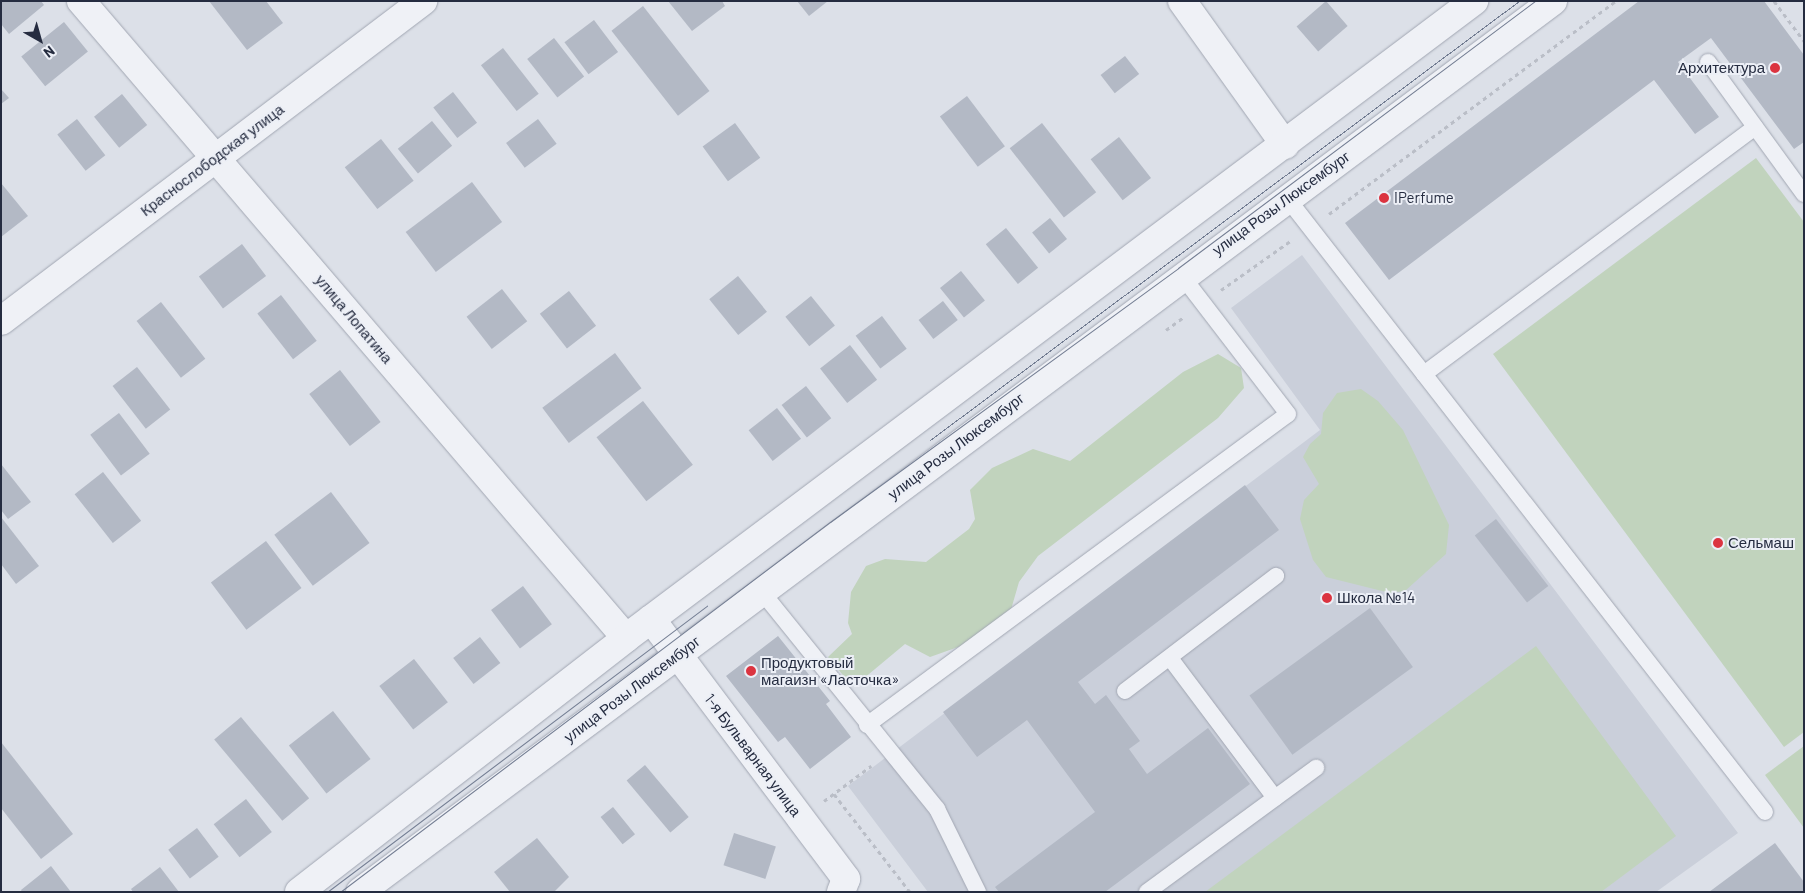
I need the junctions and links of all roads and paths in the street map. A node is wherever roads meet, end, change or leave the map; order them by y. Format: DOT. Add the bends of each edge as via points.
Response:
graph roads {
  1 [pos="80,1"];
  2 [pos="423,1"];
  3 [pos="1182,1"];
  4 [pos="1474,1"];
  5 [pos="1553,1"];
  6 [pos="1774,1"];
  7 [pos="1804,41"];
  8 [pos="1708,62"];
  9 [pos="1755,127"];
  10 [pos="1285,145"];
  11 [pos="216,156"];
  12 [pos="1804,194"];
  13 [pos="1287,198"];
  14 [pos="1182,276"];
  15 [pos="1,321"];
  16 [pos="1424,374"];
  17 [pos="1276,576"];
  18 [pos="762,592"];
  19 [pos="651,620"];
  20 [pos="626,638"];
  21 [pos="678,655"];
  22 [pos="1170,658"];
  23 [pos="1125,691"];
  24 [pos="867,725"];
  25 [pos="890,752"];
  26 [pos="1316,768"];
  27 [pos="834,794"];
  28 [pos="1275,798"];
  29 [pos="1765,812"];
  30 [pos="801,819"];
  31 [pos="847,888"];
  32 [pos="299,892"];
  33 [pos="360,892"];
  34 [pos="910,892"];
  35 [pos="978,892"];
  36 [pos="1147,892"];
  1 -- 11 [label="street, улица Лопатина"];
  2 -- 11 [label="street, Краснослободская улица"];
  3 -- 10 [label="street"];
  4 -- 10 [label="street"];
  5 -- 13 [label="street, улица Розы Люксембург"];
  6 -- 7 [label="path"];
  8 -- 9 [label="lane"];
  9 -- 12 [label="lane"];
  9 -- 16 [label="lane"];
  10 -- 19 [label="street"];
  11 -- 15 [label="street, Краснослободская улица"];
  11 -- 20 [label="street, улица Лопатина"];
  13 -- 14 [label="street, улица Розы Люксембург"];
  13 -- 16 [label="lane"];
  14 -- 18 [label="street, улица Розы Люксембург"];
  14 -- 24 [label="lane" via="1288,414"];
  16 -- 29 [label="lane"];
  17 -- 22 [label="lane"];
  18 -- 21 [label="street, улица Розы Люксембург"];
  18 -- 24 [label="lane"];
  19 -- 20 [label="street"];
  19 -- 21 [label="street, 1-я Бульварная улица"];
  20 -- 32 [label="street"];
  21 -- 30 [label="street, 1-я Бульварная улица"];
  21 -- 33 [label="street, улица Розы Люксембург"];
  22 -- 23 [label="lane"];
  22 -- 28 [label="lane"];
  24 -- 25 [label="lane"];
  25 -- 27 [label="path"];
  25 -- 35 [label="lane" via="937,809"];
  26 -- 28 [label="lane"];
  27 -- 30 [label="path"];
  27 -- 34 [label="path"];
  28 -- 36 [label="lane"];
  30 -- 31 [label="street, 1-я Бульварная улица"];
}
